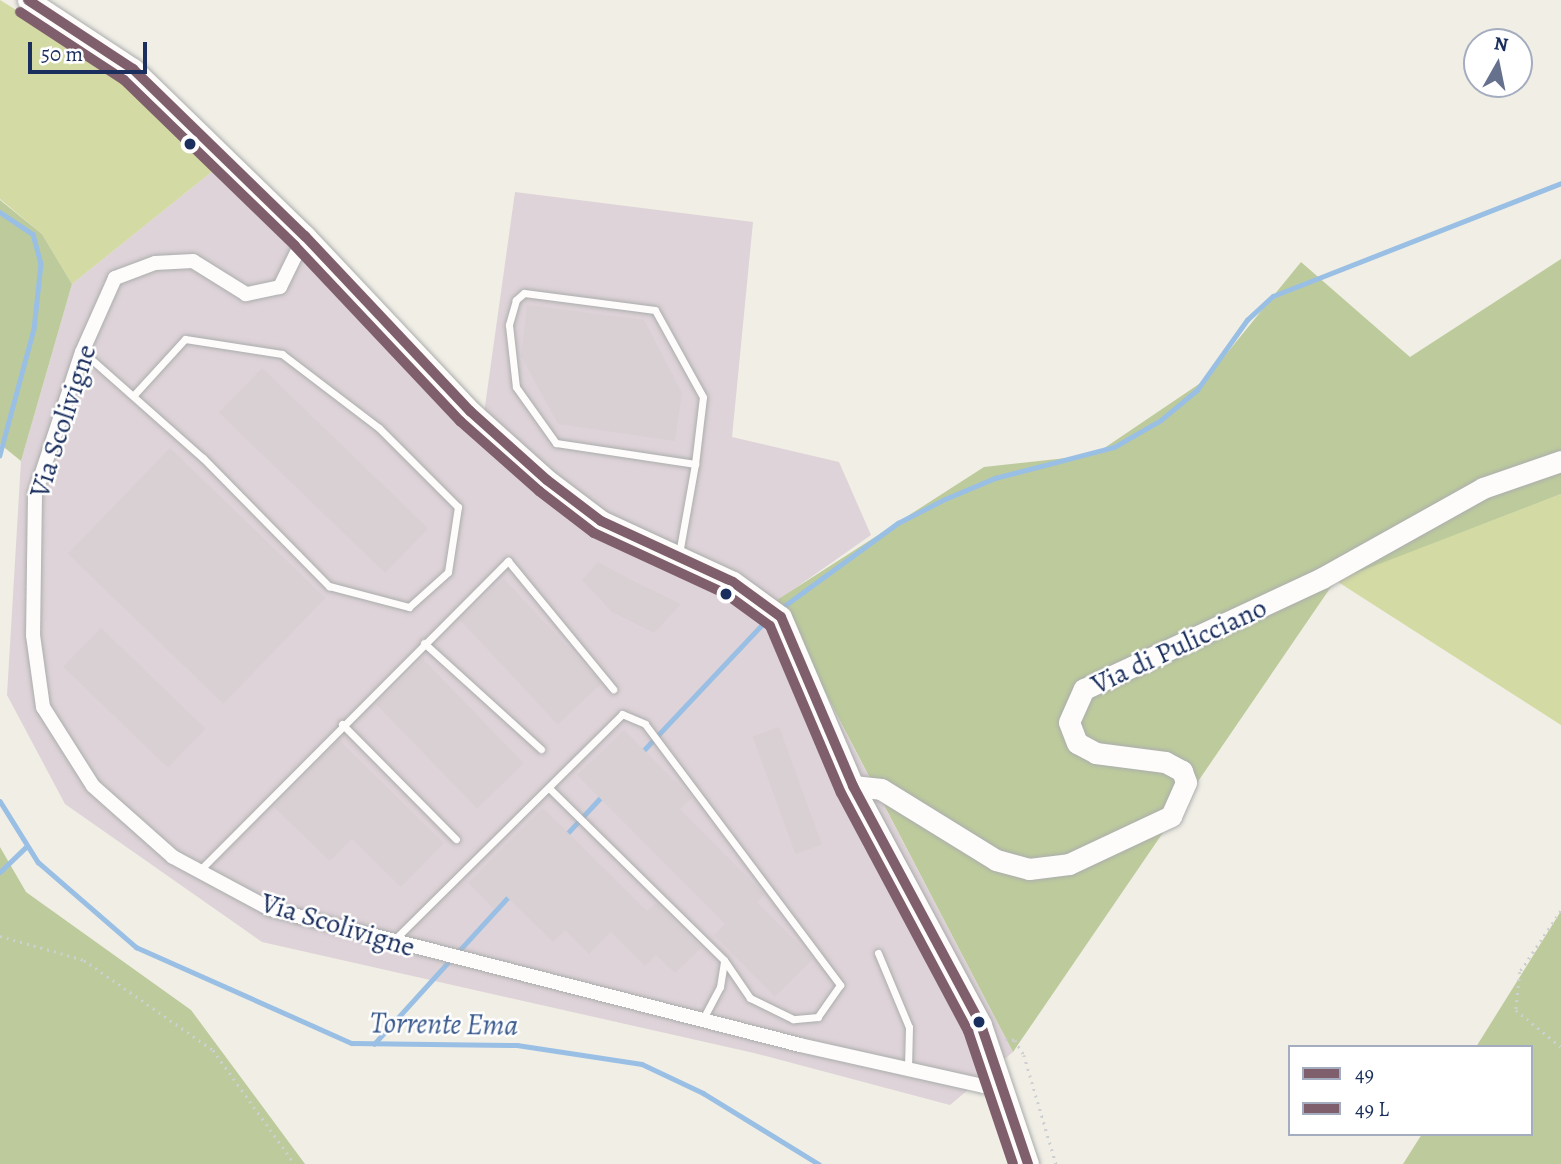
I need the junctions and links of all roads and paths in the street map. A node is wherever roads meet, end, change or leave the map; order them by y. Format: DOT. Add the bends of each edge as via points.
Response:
graph roads {
  1 [pos="28,0"];
  2 [pos="305,236"];
  3 [pos="82,352"];
  4 [pos="133,396"];
  5 [pos="1561,461"];
  6 [pos="695,464"];
  7 [pos="679,555"];
  8 [pos="424,643"];
  9 [pos="613,690"];
  10 [pos="342,724"];
  11 [pos="541,749"];
  12 [pos="853,786"];
  13 [pos="549,788"];
  14 [pos="456,839"];
  15 [pos="199,871"];
  16 [pos="1561,911"];
  17 [pos="0,936"];
  18 [pos="394,940"];
  19 [pos="878,953"];
  20 [pos="724,960"];
  21 [pos="704,1017"];
  22 [pos="984,1038"];
  23 [pos="1561,1047"];
  24 [pos="908,1069"];
  25 [pos="1000,1079"];
  26 [pos="295,1164"];
  27 [pos="1028,1164"];
  28 [pos="1056,1164"];
  1 -- 2 [label="main road" via="109,48"];
  2 -- 3 [label="street, Via Scolivigne" via="280,288 246,294 193,261 155,263 115,278"];
  2 -- 7 [label="main road" via="470,411 547,480 601,521"];
  3 -- 4 [label="lane"];
  3 -- 15 [label="street, Via Scolivigne" via="35,494 33,635 43,707 93,786 173,857"];
  4 -- 4 [label="lane" via="329,586 409,607 448,572 458,507 379,428 282,354 184,339"];
  5 -- 12 [label="main road, Via di Pulicciano" via="1483,488 1322,579 1084,689 1069,722 1077,743 1096,752 1175,765 1185,777 1185,791 1171,816 1069,864 1029,869 996,860 881,789"];
  6 -- 6 [label="lane" via="703,397 655,310 524,293 516,300 509,325 516,387 556,443"];
  6 -- 7 [label="lane"];
  7 -- 12 [label="main road" via="776,612"];
  8 -- 9 [label="lane" via="508,561"];
  8 -- 10 [label="lane"];
  8 -- 11 [label="lane"];
  10 -- 14 [label="lane"];
  10 -- 15 [label="lane"];
  12 -- 22 [label="main road"];
  13 -- 18 [label="lane"];
  13 -- 20 [label="lane"];
  13 -- 20 [label="lane" via="622,714 645,724 840,985 818,1017 793,1019 750,998"];
  15 -- 18 [label="street, Via Scolivigne" via="270,909"];
  16 -- 23 [label="path" via="1520,972 1516,1010"];
  17 -- 26 [label="path" via="84,960 213,1050"];
  18 -- 21 [label="street, Via Scolivigne"];
  19 -- 24 [label="lane" via="909,1027"];
  20 -- 21 [label="lane" via="720,987"];
  21 -- 24 [label="street, Via Scolivigne"];
  22 -- 25 [label="main road"];
  22 -- 28 [label="path" via="1015,1040 1020,1048"];
  24 -- 25 [label="street, Via Scolivigne" via="984,1086"];
  25 -- 27 [label="main road"];
}
